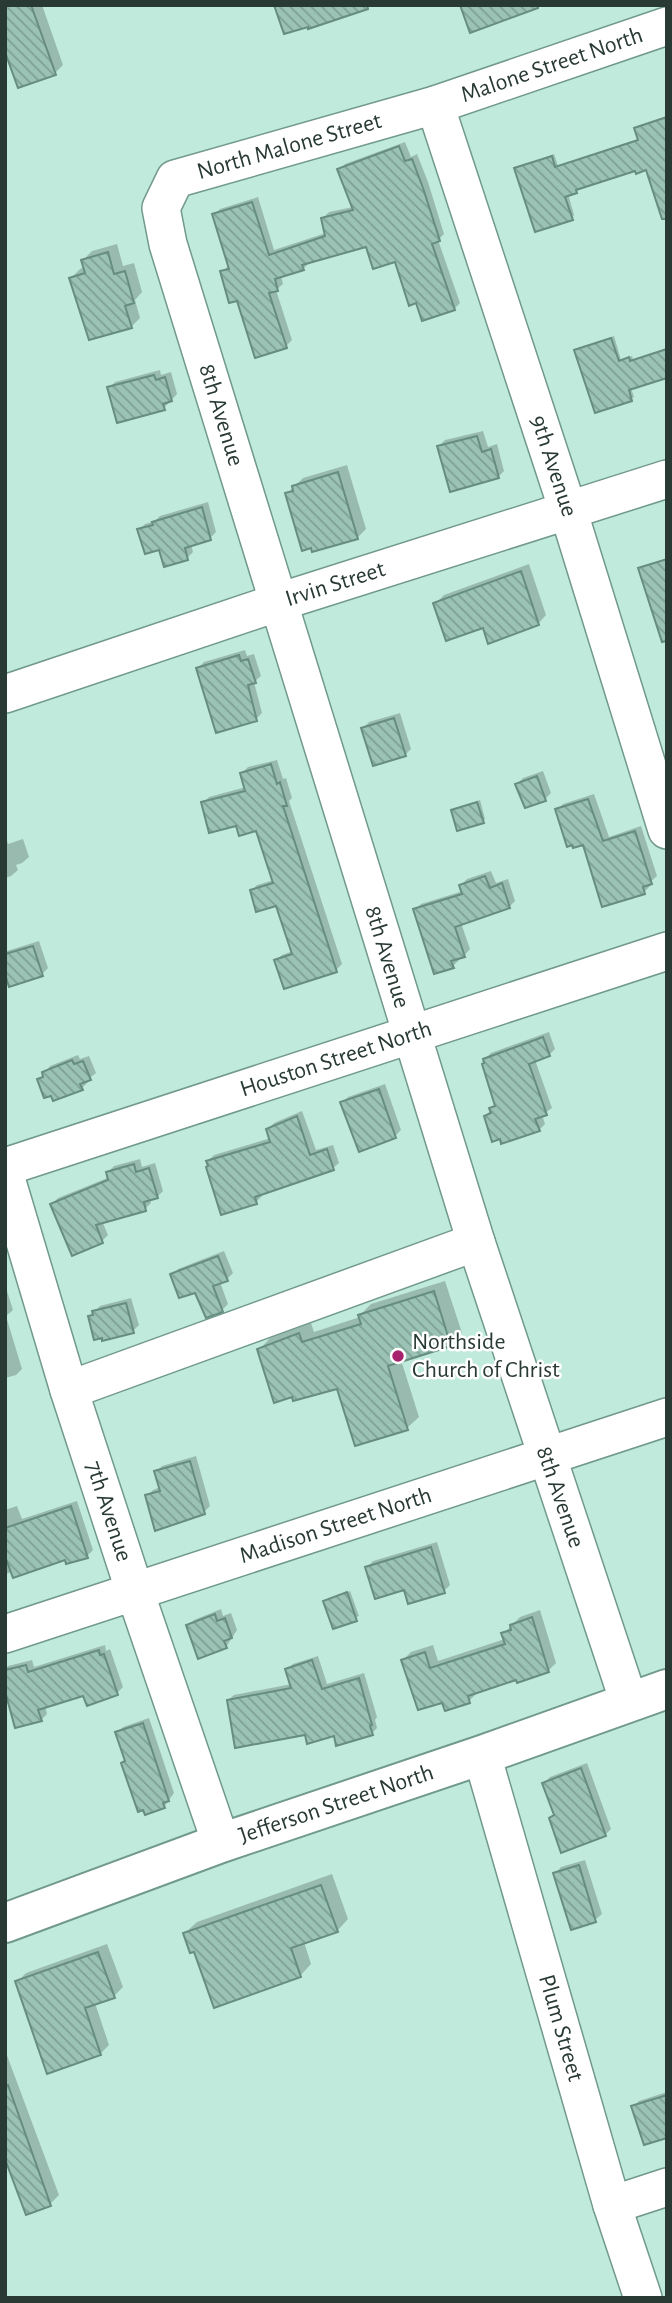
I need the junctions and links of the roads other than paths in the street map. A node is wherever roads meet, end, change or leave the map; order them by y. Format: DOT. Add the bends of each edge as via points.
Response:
graph roads {
  1 [pos="667,26"];
  2 [pos="435,105"];
  3 [pos="161,208"];
  4 [pos="667,479"];
  5 [pos="568,510"];
  6 [pos="279,601"];
  7 [pos="5,694"];
  8 [pos="667,830"];
  9 [pos="667,951"];
  10 [pos="410,1034"];
  11 [pos="5,1167"];
  12 [pos="5,1175"];
  13 [pos="476,1242"];
  14 [pos="69,1390"];
  15 [pos="667,1417"];
  16 [pos="546,1456"];
  17 [pos="135,1592"];
  18 [pos="5,1634"];
  19 [pos="667,1689"];
  20 [pos="629,1702"];
  21 [pos="482,1755"];
  22 [pos="220,1843"];
  23 [pos="5,1923"];
  24 [pos="667,2187"];
  25 [pos="612,2205"];
  26 [pos="643,2298"];
  1 -- 2 [label="street, Malone Street North"];
  2 -- 3 [label="street, North Malone Street" via="175,179"];
  2 -- 5 [label="street, 9th Avenue"];
  3 -- 6 [label="street, 8th Avenue" via="168,244"];
  4 -- 5 [label="street, Irvin Street"];
  5 -- 6 [label="street, Irvin Street"];
  5 -- 8 [label="street, 9th Avenue"];
  6 -- 7 [label="street, Irvin Street"];
  6 -- 10 [label="street, 8th Avenue"];
  9 -- 10 [label="street, Houston Street North"];
  10 -- 11 [label="street, Houston Street North"];
  10 -- 13 [label="street, 8th Avenue"];
  12 -- 14 [label="street, 7th Avenue"];
  13 -- 14 [label="street"];
  13 -- 16 [label="street, 8th Avenue"];
  14 -- 17 [label="street, 7th Avenue"];
  15 -- 16 [label="street, Madison Street North"];
  16 -- 17 [label="street, Madison Street North"];
  16 -- 20 [label="street, 8th Avenue"];
  17 -- 18 [label="street, Madison Street North"];
  17 -- 22 [label="street, 7th Avenue"];
  19 -- 20 [label="main road, Jefferson Street North"];
  20 -- 21 [label="main road, Jefferson Street North"];
  21 -- 22 [label="main road, Jefferson Street North"];
  21 -- 25 [label="street, Plum Street"];
  22 -- 23 [label="main road, Jefferson Street North"];
  24 -- 25 [label="street"];
  25 -- 26 [label="street, Plum Street"];
}
